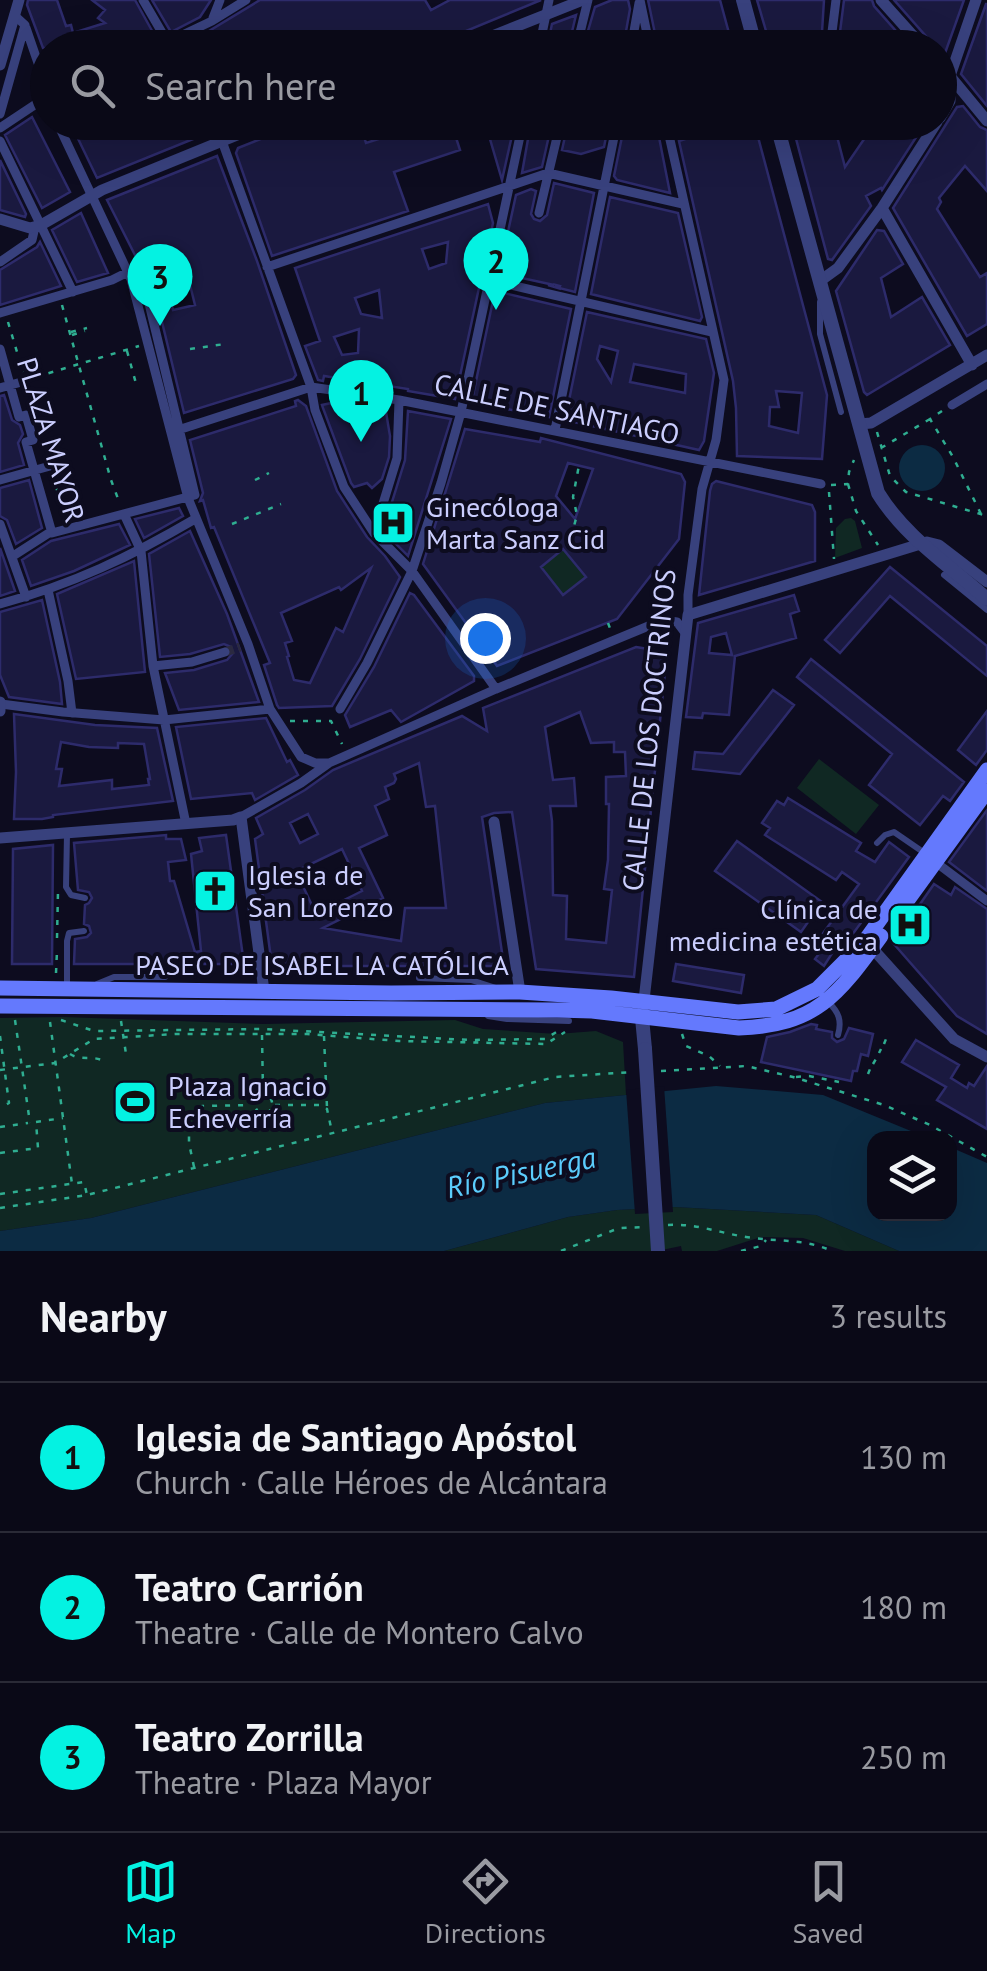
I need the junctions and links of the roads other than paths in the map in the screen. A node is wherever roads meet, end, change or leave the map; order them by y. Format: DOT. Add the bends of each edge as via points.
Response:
graph roads {
  1 [pos="18,0"];
  2 [pos="144,0"];
  3 [pos="220,0"];
  4 [pos="246,0"];
  5 [pos="549,0"];
  6 [pos="586,0"];
  7 [pos="640,0"];
  8 [pos="742,0"];
  9 [pos="836,0"];
  10 [pos="882,0"];
  11 [pos="976,0"];
  12 [pos="546,14"];
  13 [pos="14,15"];
  14 [pos="212,21"];
  15 [pos="26,25"];
  16 [pos="161,30"];
  17 [pos="196,30"];
  18 [pos="506,30"];
  19 [pos="543,30"];
  20 [pos="580,30"];
  21 [pos="634,30"];
  22 [pos="646,30"];
  23 [pos="751,30"];
  24 [pos="832,30"];
  25 [pos="908,30"];
  26 [pos="30,38"];
  27 [pos="957,56"];
  28 [pos="0,65"];
  29 [pos="957,85"];
  30 [pos="30,107"];
  31 [pos="0,114"];
  32 [pos="987,121"];
  33 [pos="0,128"];
  34 [pos="65,140"];
  35 [pos="519,140"];
  36 [pos="556,140"];
  37 [pos="614,140"];
  38 [pos="669,140"];
  39 [pos="781,140"];
  40 [pos="925,140"];
  41 [pos="0,141"];
  42 [pos="222,141"];
  43 [pos="548,173"];
  44 [pos="605,186"];
  45 [pos="509,187"];
  46 [pos="91,196"];
  47 [pos="683,204"];
  48 [pos="882,208"];
  49 [pos="539,213"];
  50 [pos="0,219"];
  51 [pos="38,226"];
  52 [pos="0,262"];
  53 [pos="266,267"];
  54 [pos="128,272"];
  55 [pos="489,280"];
  56 [pos="820,281"];
  57 [pos="73,292"];
  58 [pos="581,301"];
  59 [pos="0,313"];
  60 [pos="712,332"];
  61 [pos="0,350"];
  62 [pos="987,356"];
  63 [pos="972,365"];
  64 [pos="25,381"];
  65 [pos="987,384"];
  66 [pos="5,386"];
  67 [pos="310,388"];
  68 [pos="399,400"];
  69 [pos="952,406"];
  70 [pos="462,412"];
  71 [pos="841,412"];
  72 [pos="866,429"];
  73 [pos="555,430"];
  74 [pos="175,431"];
  75 [pos="708,463"];
  76 [pos="50,466"];
  77 [pos="34,470"];
  78 [pos="0,480"];
  79 [pos="821,484"];
  80 [pos="188,498"];
  81 [pos="124,514"];
  82 [pos="894,516"];
  83 [pos="195,519"];
  84 [pos="0,524"];
  85 [pos="52,531"];
  86 [pos="374,533"];
  87 [pos="922,544"];
  88 [pos="142,551"];
  89 [pos="894,552"];
  90 [pos="13,556"];
  91 [pos="412,571"];
  92 [pos="944,575"];
  93 [pos="987,582"];
  94 [pos="48,590"];
  95 [pos="26,597"];
  96 [pos="987,599"];
  97 [pos="0,604"];
  98 [pos="987,610"];
  99 [pos="688,616"];
  100 [pos="686,634"];
  101 [pos="226,652"];
  102 [pos="154,670"];
  103 [pos="496,689"];
  104 [pos="0,706"];
  105 [pos="340,708"];
  106 [pos="270,709"];
  107 [pos="72,713"];
  108 [pos="164,720"];
  109 [pos="330,763"];
  110 [pos="987,770"];
  111 [pos="987,791"];
  112 [pos="241,818"];
  113 [pos="494,822"];
  114 [pos="186,824"];
  115 [pos="67,834"];
  116 [pos="0,838"];
  117 [pos="877,843"];
  118 [pos="935,861"];
  119 [pos="85,898"];
  120 [pos="987,901"];
  121 [pos="84,931"];
  122 [pos="872,948"];
  123 [pos="849,958"];
  124 [pos="164,976"];
  125 [pos="420,978"];
  126 [pos="61,989"];
  127 [pos="91,989"];
  128 [pos="0,990"];
  129 [pos="264,991"];
  130 [pos="501,992"];
  131 [pos="520,992"];
  132 [pos="827,1001"];
  133 [pos="0,1006"];
  134 [pos="18,1006"];
  135 [pos="463,1008"];
  136 [pos="643,1010"];
  137 [pos="569,1024"];
  138 [pos="838,1036"];
  139 [pos="987,1058"];
  140 [pos="658,1251"];
  1 -- 13 [label="street"];
  2 -- 16 [label="street"];
  3 -- 14 [label="street"];
  4 -- 14 [label="street"];
  5 -- 12 [label="street"];
  6 -- 12 [label="street"];
  6 -- 20 [label="street"];
  7 -- 21 [label="street"];
  7 -- 22 [label="street"];
  8 -- 23 [label="street"];
  9 -- 24 [label="street"];
  10 -- 25 [label="street"];
  11 -- 27 [label="street"];
  12 -- 18 [label="street"];
  12 -- 19 [label="street"];
  13 -- 15 [label="street"];
  13 -- 28 [label="street"];
  14 -- 17 [label="street"];
  15 -- 26 [label="street"];
  15 -- 31 [label="street"];
  29 -- 32 [label="street"];
  30 -- 33 [label="street"];
  34 -- 46 [label="street"];
  35 -- 45 [label="street"];
  36 -- 43 [label="street"];
  37 -- 44 [label="street"];
  38 -- 47 [label="street, CALLE DE LOS DOCTRINOS"];
  39 -- 56 [label="street"];
  40 -- 48 [label="street"];
  41 -- 51 [label="street"];
  42 -- 46 [label="street"];
  42 -- 53 [label="street"];
  43 -- 44 [label="street"];
  43 -- 45 [label="street"];
  43 -- 49 [label="street"];
  44 -- 47 [label="street"];
  44 -- 58 [label="street"];
  45 -- 53 [label="street"];
  45 -- 55 [label="street"];
  46 -- 51 [label="street"];
  46 -- 54 [label="street"];
  47 -- 60 [label="street, CALLE DE LOS DOCTRINOS"];
  48 -- 56 [label="street" via="838,268"];
  48 -- 63 [label="street"];
  50 -- 51 [label="street"];
  51 -- 52 [label="street" via="32,240"];
  51 -- 57 [label="street"];
  53 -- 67 [label="street"];
  54 -- 57 [label="street"];
  54 -- 74 [label="street"];
  54 -- 74 [label="street" via="140,266"];
  55 -- 58 [label="street"];
  55 -- 70 [label="street"];
  56 -- 71 [label="lane" via="820,334"];
  56 -- 72 [label="street"];
  57 -- 59 [label="street"];
  58 -- 60 [label="street"];
  58 -- 73 [label="street"];
  60 -- 75 [label="street, CALLE DE LOS DOCTRINOS" via="724,380"];
  61 -- 66 [label="street, PLAZA MAYOR"];
  62 -- 63 [label="street"];
  63 -- 72 [label="street"];
  64 -- 66 [label="street"];
  65 -- 69 [label="street"];
  66 -- 77 [label="street, PLAZA MAYOR" via="18,417 26,414"];
  67 -- 68 [label="street, CALLE DE SANTIAGO"];
  67 -- 74 [label="street, CALLE DE SANTIAGO"];
  67 -- 86 [label="street" via="344,487"];
  68 -- 70 [label="street, CALLE DE SANTIAGO"];
  68 -- 86 [label="street" via="397,458"];
  70 -- 73 [label="street, CALLE DE SANTIAGO"];
  70 -- 91 [label="street"];
  72 -- 82 [label="street" via="878,493"];
  73 -- 75 [label="street, CALLE DE SANTIAGO"];
  74 -- 80 [label="street" via="194,495"];
  75 -- 79 [label="street, CALLE DE SANTIAGO"];
  75 -- 99 [label="street, CALLE DE LOS DOCTRINOS"];
  76 -- 77 [label="street"];
  77 -- 78 [label="street"];
  77 -- 85 [label="street, PLAZA MAYOR"];
  80 -- 81 [label="street, PLAZA MAYOR"];
  80 -- 83 [label="street"];
  81 -- 85 [label="street, PLAZA MAYOR"];
  81 -- 88 [label="street"];
  82 -- 87 [label="street"];
  82 -- 89 [label="street"];
  83 -- 88 [label="street"];
  83 -- 106 [label="street"];
  84 -- 90 [label="street"];
  85 -- 90 [label="street"];
  86 -- 91 [label="street"];
  87 -- 89 [label="street"];
  87 -- 93 [label="street" via="939,545"];
  87 -- 96 [label="street"];
  88 -- 94 [label="street"];
  88 -- 102 [label="street"];
  89 -- 99 [label="street"];
  90 -- 95 [label="street"];
  91 -- 103 [label="street"];
  91 -- 105 [label="street"];
  92 -- 98 [label="lane"];
  94 -- 95 [label="street"];
  94 -- 107 [label="street"];
  95 -- 97 [label="street"];
  99 -- 100 [label="street, CALLE DE LOS DOCTRINOS"];
  100 -- 103 [label="street" via="677,622 663,620"];
  100 -- 136 [label="street, CALLE DE LOS DOCTRINOS"];
  101 -- 102 [label="street"];
  102 -- 108 [label="street"];
  103 -- 109 [label="street"];
  104 -- 107 [label="street"];
  106 -- 108 [label="street"];
  106 -- 109 [label="street" via="300,757"];
  107 -- 108 [label="street"];
  108 -- 114 [label="street"];
  109 -- 112 [label="street"];
  110 -- 118 [label="main road"];
  111 -- 118 [label="main road"];
  112 -- 114 [label="street"];
  112 -- 129 [label="street"];
  113 -- 131 [label="street"];
  114 -- 115 [label="street"];
  115 -- 116 [label="street"];
  115 -- 119 [label="lane" via="66,887"];
  117 -- 118 [label="lane" via="894,832"];
  118 -- 120 [label="street"];
  118 -- 122 [label="main road"];
  118 -- 123 [label="main road"];
  121 -- 126 [label="lane" via="69,933"];
  122 -- 123 [label="street"];
  122 -- 132 [label="main road"];
  122 -- 139 [label="street" via="954,1039"];
  123 -- 136 [label="main road" via="817,989 776,1009"];
  124 -- 127 [label="lane" via="114,977"];
  125 -- 130 [label="lane" via="475,980"];
  126 -- 127 [label="main road, PASEO DE ISABEL LA CATÓLICA"];
  126 -- 128 [label="main road, PASEO DE ISABEL LA CATÓLICA"];
  127 -- 129 [label="main road, PASEO DE ISABEL LA CATÓLICA"];
  128 -- 134 [label="street, PASEO DE ISABEL LA CATÓLICA"];
  129 -- 130 [label="main road, PASEO DE ISABEL LA CATÓLICA"];
  130 -- 131 [label="main road, PASEO DE ISABEL LA CATÓLICA"];
  131 -- 136 [label="main road, PASEO DE ISABEL LA CATÓLICA"];
  132 -- 136 [label="main road" via="760,1027"];
  132 -- 138 [label="lane" via="842,1022"];
  133 -- 134 [label="main road, PASEO DE ISABEL LA CATÓLICA"];
  134 -- 135 [label="main road, PASEO DE ISABEL LA CATÓLICA"];
  135 -- 136 [label="main road, PASEO DE ISABEL LA CATÓLICA"];
  135 -- 137 [label="lane"];
  136 -- 140 [label="street, bridge"];
}
